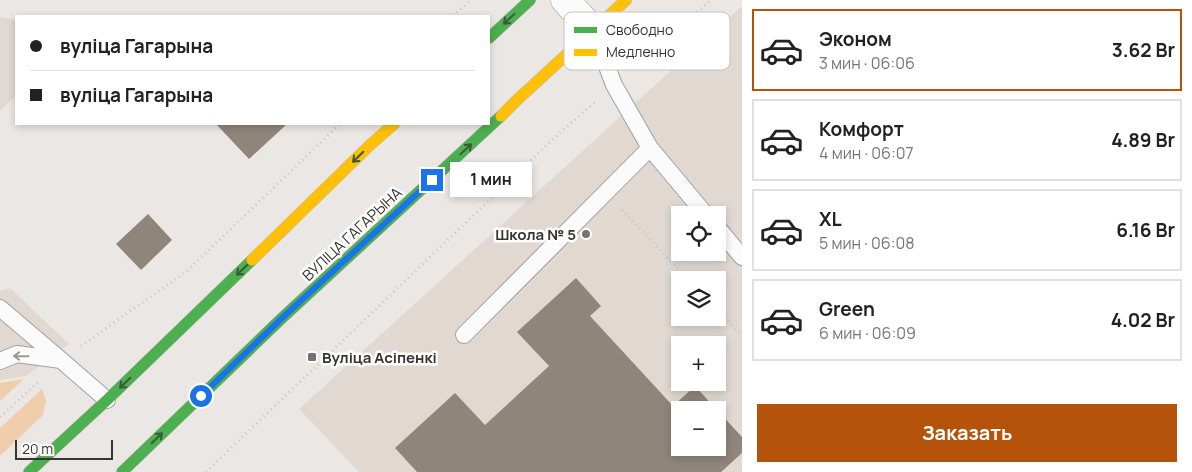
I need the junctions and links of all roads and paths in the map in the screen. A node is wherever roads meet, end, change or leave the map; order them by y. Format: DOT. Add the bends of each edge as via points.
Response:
graph roads {
  1 [pos="471,0"];
  2 [pos="530,0"];
  3 [pos="566,0"];
  4 [pos="626,0"];
  5 [pos="710,0"];
  6 [pos="577,12"];
  7 [pos="613,12"];
  8 [pos="696,12"];
  9 [pos="454,15"];
  10 [pos="490,37"];
  11 [pos="564,57"];
  12 [pos="608,70"];
  13 [pos="631,70"];
  14 [pos="614,85"];
  15 [pos="339,125"];
  16 [pos="393,125"];
  17 [pos="650,148"];
  18 [pos="605,193"];
  19 [pos="698,206"];
  20 [pos="726,238"];
  21 [pos="742,257"];
  22 [pos="680,271"];
  23 [pos="0,308"];
  24 [pos="726,319"];
  25 [pos="464,335"];
  26 [pos="742,336"];
  27 [pos="61,360"];
  28 [pos="0,361"];
  29 [pos="107,400"];
  30 [pos="0,417"];
  31 [pos="29,472"];
  32 [pos="122,472"];
  33 [pos="206,472"];
  1 -- 9 [label="path"];
  2 -- 10 [label="main road, one-way"];
  3 -- 6 [label="street"];
  4 -- 7 [label="main road, ВУЛІЦА ГАГАРЫНА"];
  5 -- 8 [label="path"];
  32 -- 11 [label="main road, ВУЛІЦА ГАГАРЫНА, one-way" via="281,319"];
  12 -- 14 [label="lane"];
  13 -- 14 [label="path"];
  14 -- 17 [label="lane"];
  14 -- 33 [label="path" via="554,138"];
  15 -- 27 [label="path" via="187,271"];
  16 -- 29 [label="main road, one-way"];
  17 -- 18 [label="lane"];
  17 -- 19 [label="lane"];
  18 -- 22 [label="path"];
  18 -- 25 [label="lane"];
  20 -- 21 [label="lane"];
  23 -- 27 [label="lane"];
  24 -- 26 [label="path"];
  27 -- 28 [label="lane, one-way" via="16,354"];
  27 -- 29 [label="lane"];
  27 -- 30 [label="path"];
  29 -- 31 [label="main road"];
}
